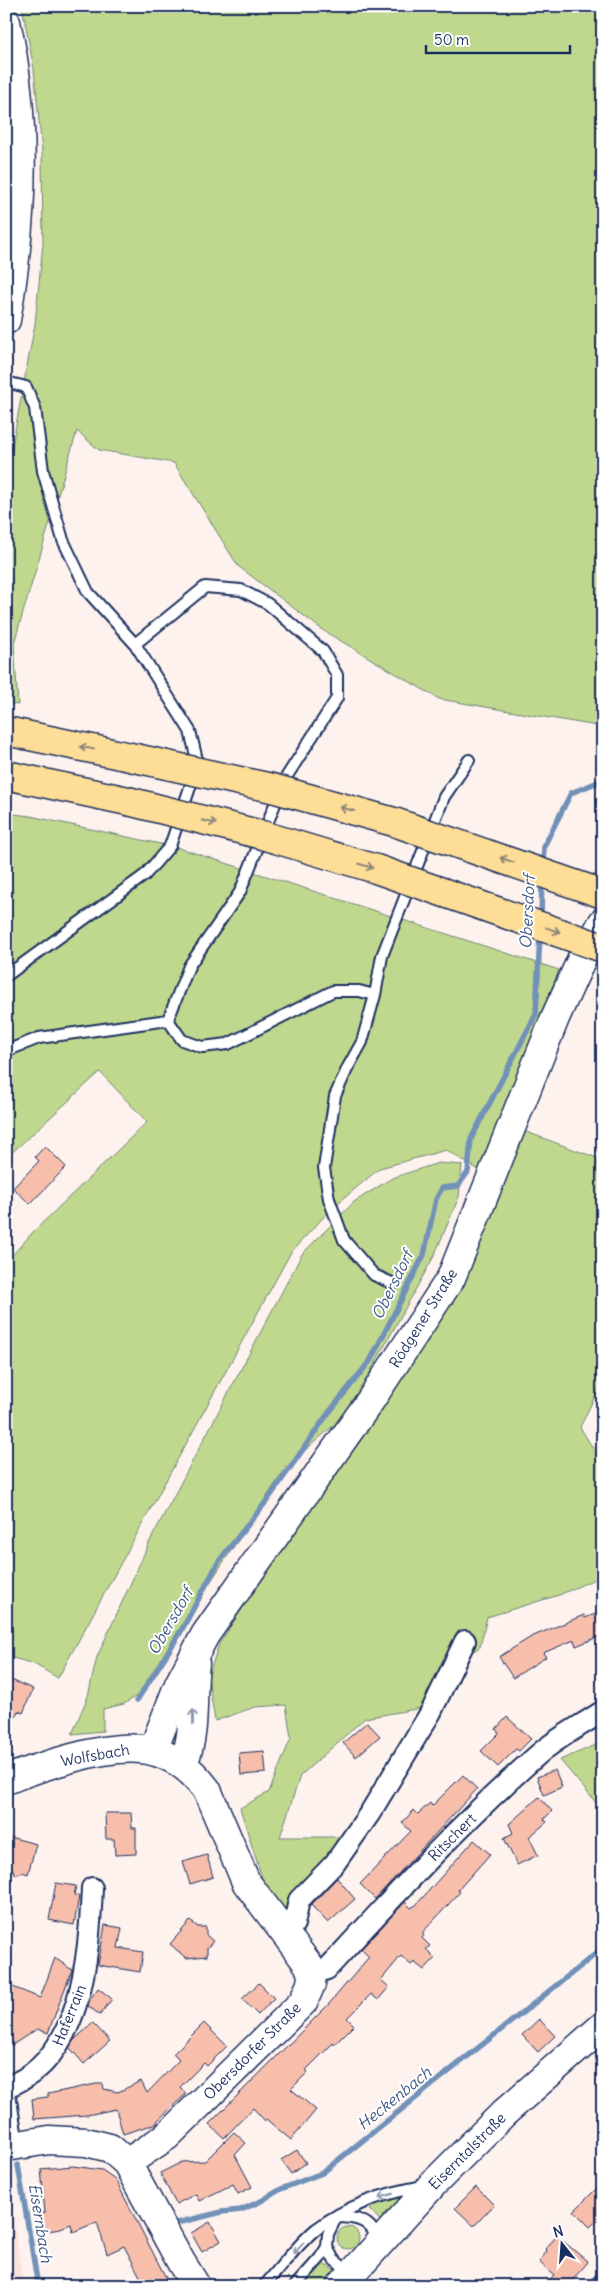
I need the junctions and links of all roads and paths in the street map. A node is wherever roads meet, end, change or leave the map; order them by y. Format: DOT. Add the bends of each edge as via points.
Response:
graph roads {
  1 [pos="6,22"];
  2 [pos="6,320"];
  3 [pos="6,382"];
  4 [pos="135,644"];
  5 [pos="6,731"];
  6 [pos="469,760"];
  7 [pos="6,775"];
  8 [pos="603,894"];
  9 [pos="603,922"];
  10 [pos="603,948"];
  11 [pos="6,976"];
  12 [pos="375,995"];
  13 [pos="168,1020"];
  14 [pos="6,1051"];
  15 [pos="394,1284"];
  16 [pos="466,1641"];
  17 [pos="196,1654"];
  18 [pos="603,1711"];
  19 [pos="153,1750"];
  20 [pos="183,1764"];
  21 [pos="6,1780"];
  22 [pos="92,1888"];
  23 [pos="285,1934"];
  24 [pos="312,1974"];
  25 [pos="603,2026"];
  26 [pos="6,2087"];
  27 [pos="6,2100"];
  28 [pos="9,2146"];
  29 [pos="126,2163"];
  30 [pos="433,2184"];
  31 [pos="336,2217"];
  32 [pos="378,2245"];
  33 [pos="327,2247"];
  34 [pos="346,2280"];
  35 [pos="196,2286"];
  36 [pos="264,2286"];
  37 [pos="295,2286"];
  1 -- 2 [label="main road" via="15,79 21,183 18,234"];
  3 -- 4 [label="lane" via="26,387 35,408 43,471 63,540 88,592"];
  4 -- 11 [label="lane" via="190,731 198,764 170,846 145,875"];
  4 -- 13 [label="lane" via="206,587 240,590 268,604 324,651 337,675 337,698 285,779 240,892 190,966"];
  8 -- 5 [label="highway, one-way, bridge" via="394,822 272,788"];
  6 -- 12 [label="lane" via="444,797 428,832 382,956"];
  7 -- 10 [label="highway, one-way, bridge" via="128,801 262,835 376,869"];
  9 -- 17 [label="main road, Rödgener Straße" via="583,956 556,1018 451,1278 370,1401 205,1635"];
  12 -- 13 [label="lane" via="359,991 332,991 228,1044 202,1047 182,1040"];
  12 -- 15 [label="lane" via="362,1042 335,1096 324,1168 329,1199 344,1240 374,1274"];
  13 -- 14 [label="lane" via="39,1038"];
  16 -- 23 [label="street" via="431,1712 370,1813 336,1863 299,1900 294,1924"];
  17 -- 19 [label="main road, Rödgener Straße" via="179,1684"];
  20 -- 17 [label="main road, Rödgener Straße, one-way" via="193,1730"];
  18 -- 24 [label="street, Ritschert" via="542,1752 416,1873 327,1969"];
  19 -- 20 [label="main road, Wolfsbach"];
  19 -- 21 [label="main road, Wolfsbach" via="124,1748 101,1751 53,1763"];
  20 -- 23 [label="main road" via="207,1790 246,1882"];
  22 -- 26 [label="street, Haferrain" via="88,1953 70,2020 52,2056 24,2081"];
  23 -- 24 [label="main road"];
  24 -- 29 [label="main road, Obersdorfer Straße" via="312,1984 303,2002 167,2136"];
  25 -- 30 [label="main road, Eiserntalstraße" via="504,2113"];
  27 -- 28 [label="street"];
  28 -- 29 [label="main road" via="49,2140 86,2142 110,2148"];
  29 -- 35 [label="main road"];
  30 -- 31 [label="lane, one-way" via="356,2205"];
  30 -- 32 [label="main road, Eiserntalstraße"];
  31 -- 32 [label="lane" via="354,2217 370,2224"];
  31 -- 33 [label="lane" via="328,2234"];
  31 -- 36 [label="lane, one-way" via="315,2230"];
  32 -- 34 [label="main road, Eiserntalstraße"];
  33 -- 34 [label="lane"];
  33 -- 37 [label="lane"];
}
